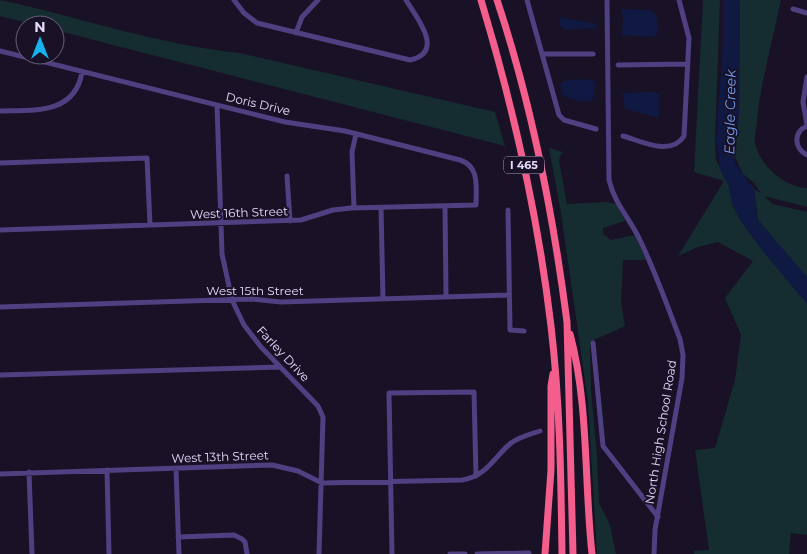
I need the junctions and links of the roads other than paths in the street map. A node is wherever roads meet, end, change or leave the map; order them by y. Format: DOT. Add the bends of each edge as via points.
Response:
graph roads {
  1 [pos="234,0"];
  2 [pos="318,0"];
  3 [pos="406,0"];
  4 [pos="482,0"];
  5 [pos="497,0"];
  6 [pos="527,0"];
  7 [pos="606,0"];
  8 [pos="679,0"];
  9 [pos="793,9"];
  10 [pos="807,13"];
  11 [pos="296,33"];
  12 [pos="0,51"];
  13 [pos="543,54"];
  14 [pos="593,54"];
  15 [pos="687,64"];
  16 [pos="618,65"];
  17 [pos="82,72"];
  18 [pos="807,77"];
  19 [pos="217,105"];
  20 [pos="0,111"];
  21 [pos="807,126"];
  22 [pos="596,129"];
  23 [pos="356,134"];
  24 [pos="622,136"];
  25 [pos="807,155"];
  26 [pos="0,163"];
  27 [pos="287,176"];
  28 [pos="476,205"];
  29 [pos="444,206"];
  30 [pos="354,208"];
  31 [pos="380,208"];
  32 [pos="508,210"];
  33 [pos="290,221"];
  34 [pos="221,223"];
  35 [pos="150,225"];
  36 [pos="0,230"];
  37 [pos="510,295"];
  38 [pos="446,296"];
  39 [pos="382,298"];
  40 [pos="232,300"];
  41 [pos="0,307"];
  42 [pos="567,322"];
  43 [pos="524,331"];
  44 [pos="593,343"];
  45 [pos="554,359"];
  46 [pos="280,367"];
  47 [pos="0,375"];
  48 [pos="540,430"];
  49 [pos="176,468"];
  50 [pos="107,470"];
  51 [pos="29,472"];
  52 [pos="0,474"];
  53 [pos="476,476"];
  54 [pos="391,480"];
  55 [pos="322,483"];
  56 [pos="588,512"];
  57 [pos="658,517"];
  58 [pos="178,537"];
  59 [pos="529,553"];
  60 [pos="32,554"];
  61 [pos="110,554"];
  62 [pos="178,554"];
  63 [pos="247,554"];
  64 [pos="319,554"];
  65 [pos="392,554"];
  66 [pos="450,554"];
  67 [pos="465,554"];
  68 [pos="477,554"];
  69 [pos="545,554"];
  70 [pos="562,554"];
  71 [pos="573,554"];
  72 [pos="588,554"];
  73 [pos="592,554"];
  74 [pos="654,554"];
  1 -- 11 [label="street" via="244,14 257,23"];
  2 -- 11 [label="street" via="302,17"];
  3 -- 11 [label="street" via="428,38 426,50 413,60"];
  4 -- 45 [label="highway, I 465" via="528,186"];
  5 -- 42 [label="highway, I 465" via="527,103 544,178"];
  6 -- 13 [label="street"];
  7 -- 57 [label="street, North High School Road" via="609,180 614,197 643,247 680,339 683,355 682,378"];
  8 -- 15 [label="street" via="689,35"];
  9 -- 10 [label="street"];
  12 -- 17 [label="street, Doris Drive"];
  13 -- 14 [label="street"];
  13 -- 22 [label="street" via="561,118"];
  15 -- 16 [label="street"];
  15 -- 24 [label="street" via="685,130 680,141 665,147"];
  17 -- 19 [label="street, Doris Drive"];
  17 -- 20 [label="street" via="70,97 57,106"];
  18 -- 21 [label="street" via="803,102"];
  19 -- 23 [label="street, Doris Drive" via="285,122"];
  19 -- 34 [label="street, Farley Drive"];
  21 -- 25 [label="street" via="799,132 797,141 799,149"];
  23 -- 28 [label="street, Doris Drive" via="466,162 475,175"];
  23 -- 30 [label="street" via="352,157"];
  26 -- 35 [label="street" via="147,158"];
  27 -- 33 [label="street"];
  28 -- 29 [label="street, West 16th Street"];
  29 -- 31 [label="street, West 16th Street"];
  29 -- 38 [label="street"];
  30 -- 31 [label="street, West 16th Street"];
  30 -- 33 [label="street, West 16th Street"];
  31 -- 39 [label="street"];
  32 -- 37 [label="street"];
  33 -- 34 [label="street, West 16th Street"];
  34 -- 35 [label="street, West 16th Street"];
  34 -- 40 [label="street, Farley Drive" via="223,259"];
  35 -- 36 [label="street, West 16th Street"];
  37 -- 38 [label="street, West 15th Street"];
  37 -- 43 [label="street" via="510,330"];
  38 -- 39 [label="street, West 15th Street"];
  39 -- 40 [label="street, West 15th Street" via="281,302"];
  40 -- 41 [label="street, West 15th Street"];
  40 -- 46 [label="street, Farley Drive" via="246,328"];
  42 -- 56 [label="highway" via="576,356 583,414"];
  42 -- 71 [label="highway, I 465"];
  44 -- 57 [label="street" via="603,446"];
  45 -- 69 [label="highway"];
  45 -- 70 [label="highway, I 465" via="560,438"];
  46 -- 47 [label="street"];
  46 -- 55 [label="street, Farley Drive" via="323,415"];
  48 -- 53 [label="street, West 13th Street" via="514,441 488,469"];
  49 -- 50 [label="street, West 13th Street"];
  49 -- 55 [label="street, West 13th Street" via="276,465"];
  49 -- 58 [label="street"];
  50 -- 51 [label="street, West 13th Street"];
  50 -- 61 [label="street"];
  51 -- 52 [label="street, West 13th Street"];
  51 -- 60 [label="street"];
  53 -- 54 [label="street, West 13th Street" via="462,480"];
  53 -- 54 [label="street" via="474,392 389,393"];
  54 -- 55 [label="street, West 13th Street"];
  54 -- 65 [label="street"];
  55 -- 64 [label="street, Farley Drive"];
  56 -- 72 [label="highway"];
  56 -- 73 [label="highway"];
  57 -- 74 [label="street, North High School Road"];
  58 -- 62 [label="street"];
  58 -- 63 [label="street" via="235,535 245,542"];
  59 -- 68 [label="street"];
  66 -- 67 [label="street"];
}
